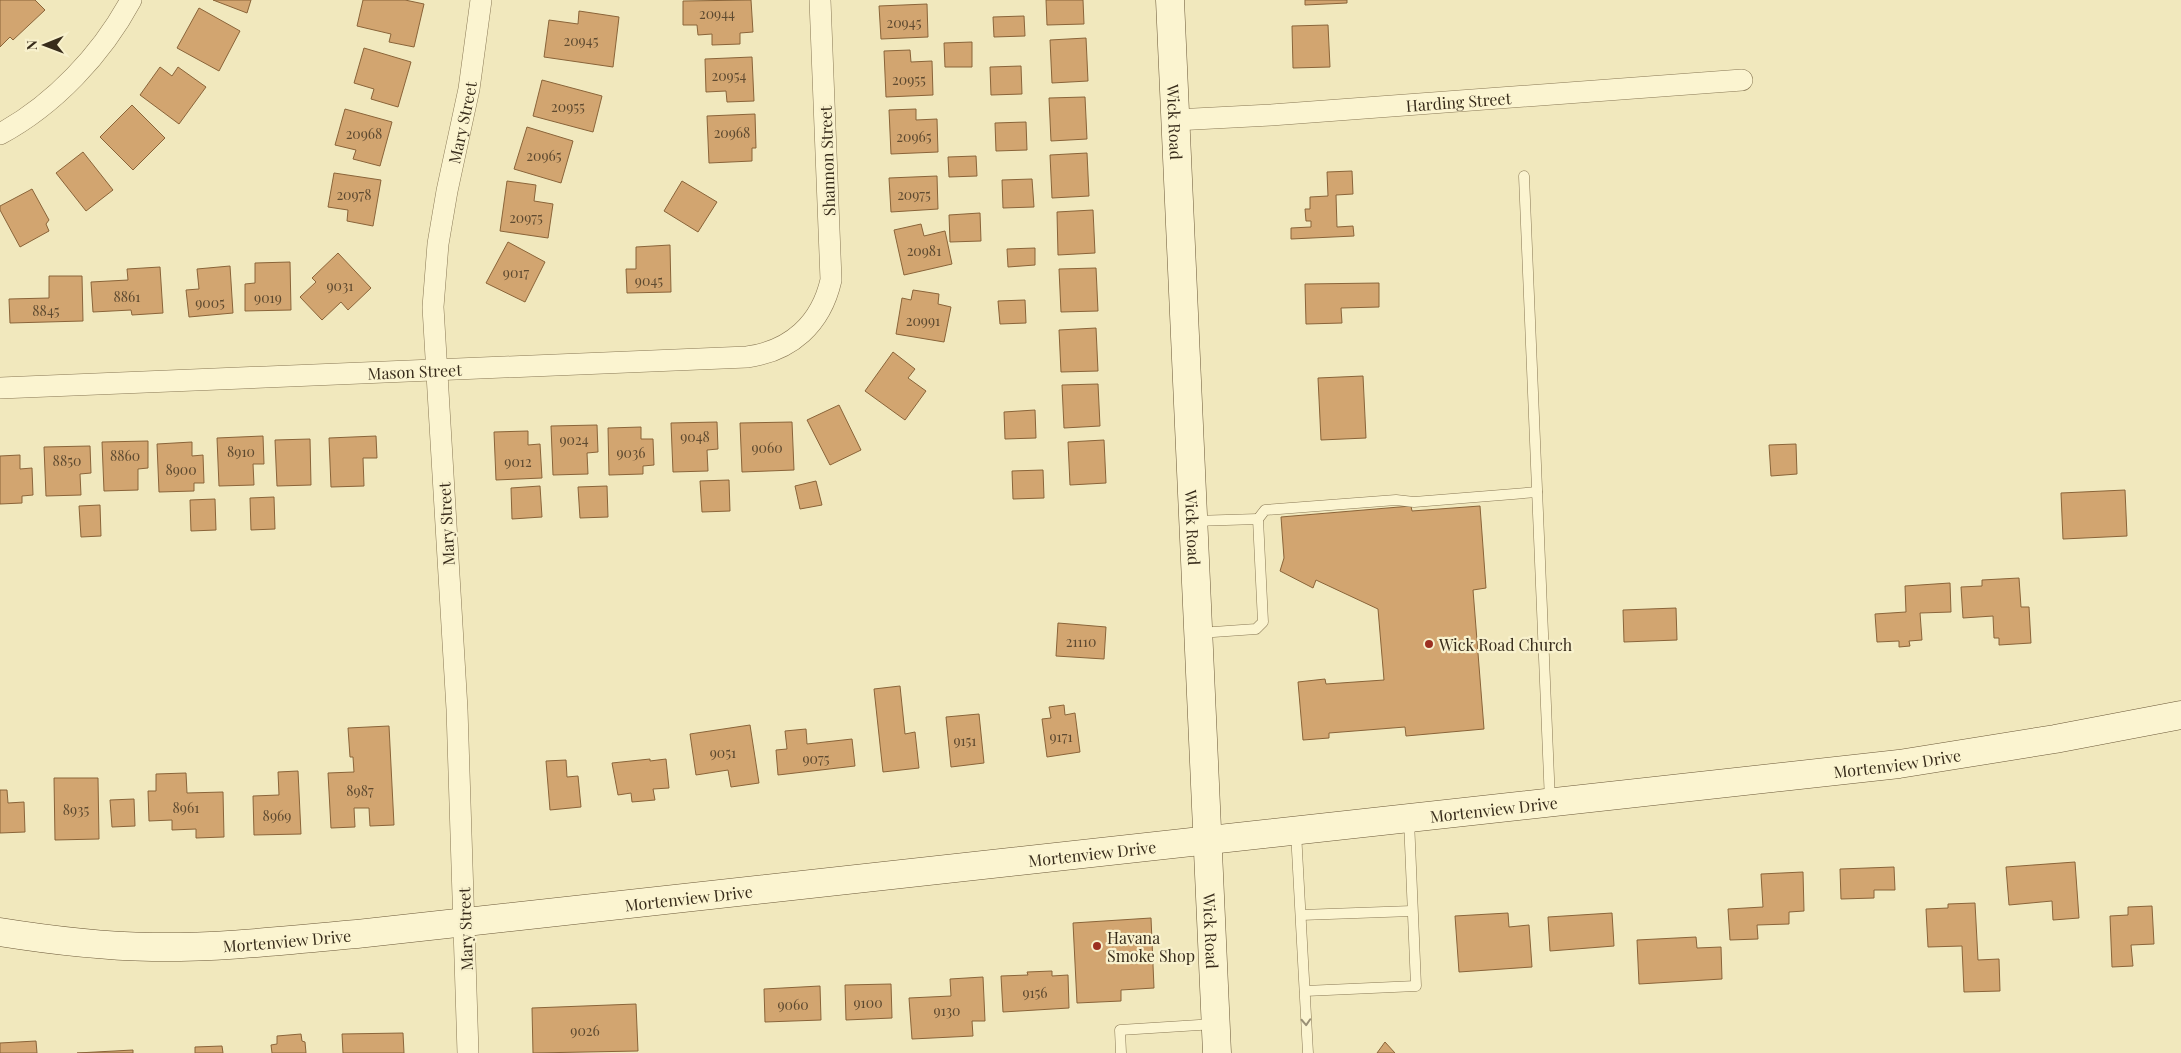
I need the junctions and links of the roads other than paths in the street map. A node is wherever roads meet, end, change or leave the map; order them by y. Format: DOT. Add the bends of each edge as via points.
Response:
graph roads {
  1 [pos="131,0"];
  2 [pos="482,0"];
  3 [pos="820,0"];
  4 [pos="1170,0"];
  5 [pos="1742,80"];
  6 [pos="1175,120"];
  7 [pos="0,134"];
  8 [pos="1524,176"];
  9 [pos="816,318"];
  10 [pos="437,370"];
  11 [pos="0,388"];
  12 [pos="1537,492"];
  13 [pos="1258,518"];
  14 [pos="1193,521"];
  15 [pos="1198,633"];
  16 [pos="2181,715"];
  17 [pos="1550,803"];
  18 [pos="1409,819"];
  19 [pos="1296,831"];
  20 [pos="1207,841"];
  21 [pos="1412,911"];
  22 [pos="1301,915"];
  23 [pos="465,923"];
  24 [pos="0,932"];
  25 [pos="1305,991"];
  26 [pos="1216,1024"];
  27 [pos="468,1053"];
  28 [pos="1121,1053"];
  29 [pos="1217,1053"];
  30 [pos="1308,1053"];
  1 -- 7 [label="street" via="90,60 52,98"];
  2 -- 10 [label="street, Mary Street" via="469,89 438,244 433,307"];
  3 -- 9 [label="street, Shannon Street" via="831,264 827,295"];
  4 -- 6 [label="street, Wick Road"];
  5 -- 6 [label="street, Harding Street"];
  6 -- 14 [label="street, Wick Road"];
  8 -- 12 [label="lane"];
  9 -- 10 [label="street, Mason Street" via="803,334 786,346 763,355"];
  10 -- 11 [label="street, Mason Street"];
  10 -- 23 [label="street, Mary Street"];
  12 -- 13 [label="lane" via="1265,510"];
  12 -- 17 [label="lane"];
  13 -- 14 [label="lane"];
  13 -- 15 [label="lane" via="1263,622 1256,629"];
  14 -- 15 [label="street, Wick Road"];
  15 -- 20 [label="street, Wick Road"];
  16 -- 17 [label="street, Mortenview Drive" via="1899,764"];
  17 -- 18 [label="street, Mortenview Drive"];
  18 -- 19 [label="street, Mortenview Drive"];
  18 -- 21 [label="lane"];
  19 -- 20 [label="street, Mortenview Drive"];
  19 -- 22 [label="lane"];
  20 -- 23 [label="street, Mortenview Drive"];
  20 -- 26 [label="street, Wick Road"];
  21 -- 22 [label="lane"];
  21 -- 25 [label="lane" via="1416,986"];
  22 -- 25 [label="lane"];
  23 -- 24 [label="street, Mortenview Drive" via="218,945 152,947 79,943"];
  23 -- 27 [label="street, Mary Street"];
  25 -- 30 [label="lane, one-way"];
  26 -- 28 [label="lane" via="1120,1030"];
  26 -- 29 [label="street, Wick Road"];
}
